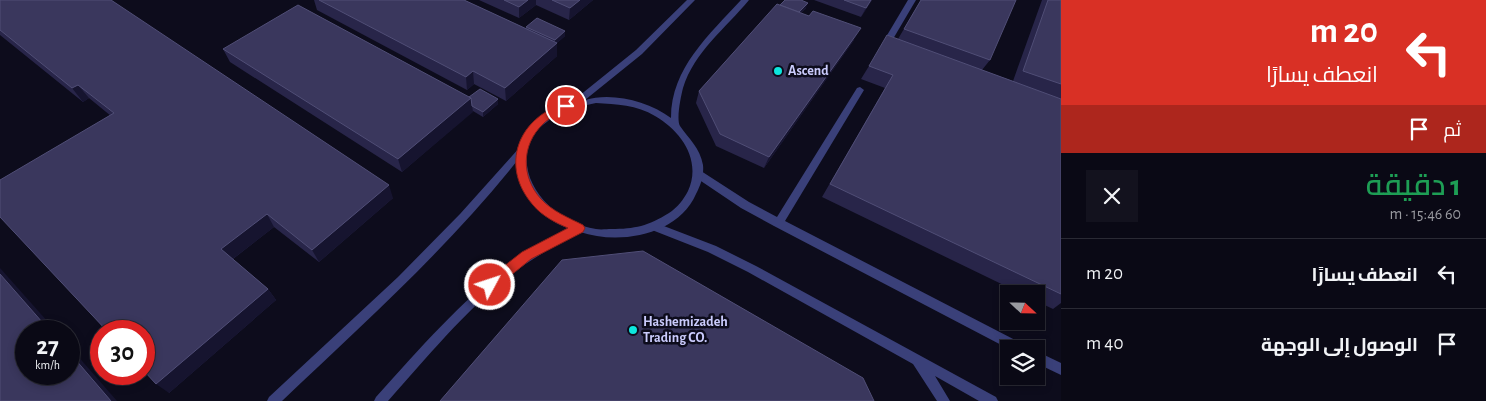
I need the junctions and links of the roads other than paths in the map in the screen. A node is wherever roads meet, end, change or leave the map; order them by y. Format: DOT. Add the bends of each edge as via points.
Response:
graph roads {
  1 [pos="691,0"];
  2 [pos="745,0"];
  3 [pos="912,0"];
  4 [pos="890,36"];
  5 [pos="860,90"];
  6 [pos="576,103"];
  7 [pos="675,126"];
  8 [pos="522,149"];
  9 [pos="698,174"];
  10 [pos="778,223"];
  11 [pos="656,227"];
  12 [pos="579,228"];
  13 [pos="1004,340"];
  14 [pos="917,360"];
  15 [pos="1045,362"];
  16 [pos="1061,370"];
  17 [pos="273,401"];
  18 [pos="380,401"];
  19 [pos="944,401"];
  20 [pos="992,401"];
  1 -- 6 [label="street" via="639,52"];
  2 -- 7 [label="street" via="684,72 675,97"];
  3 -- 4 [label="street"];
  5 -- 10 [label="street"];
  6 -- 7 [label="street" via="618,101 658,114"];
  6 -- 8 [label="street" via="541,120 529,133"];
  7 -- 9 [label="street" via="688,140 696,157"];
  8 -- 12 [label="street" via="520,167 525,185 538,203 556,218"];
  8 -- 17 [label="street" via="493,186 451,229"];
  9 -- 10 [label="street"];
  9 -- 11 [label="street" via="696,190 687,204 674,217"];
  10 -- 13 [label="street"];
  11 -- 12 [label="street" via="632,233 606,234"];
  11 -- 14 [label="street" via="752,269"];
  12 -- 18 [label="street" via="540,248 501,274"];
  14 -- 19 [label="street"];
  14 -- 20 [label="street"];
  15 -- 16 [label="street"];
}
